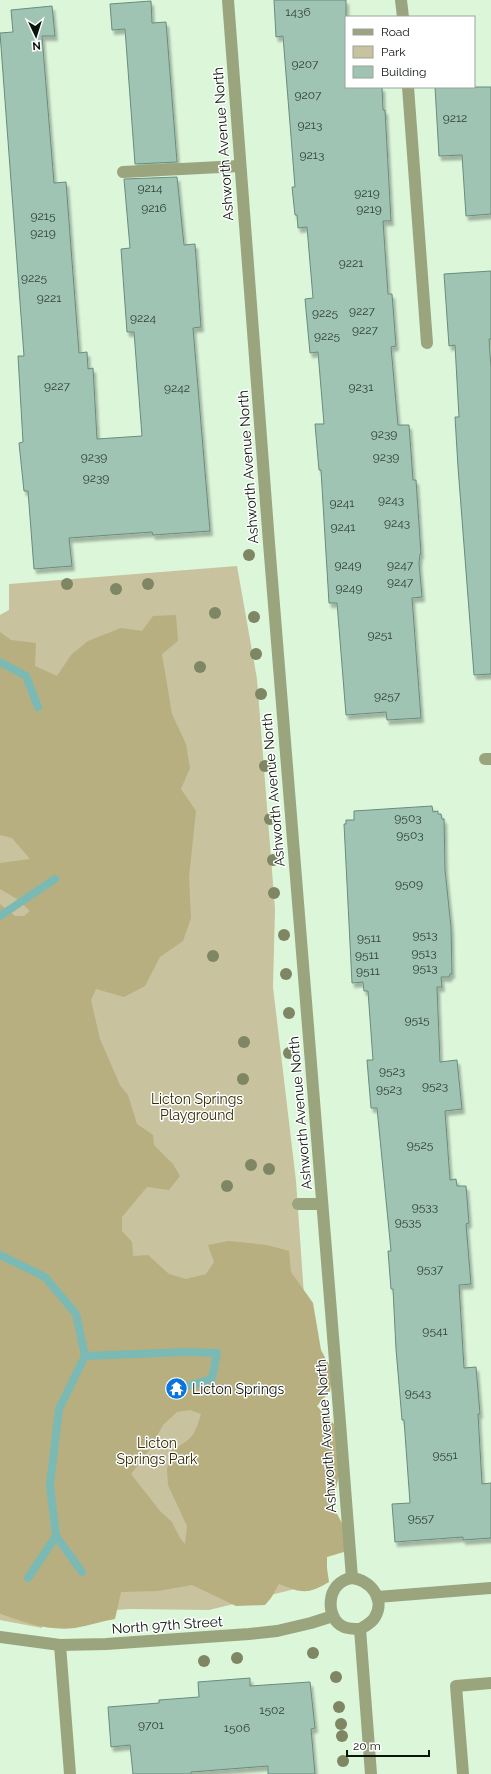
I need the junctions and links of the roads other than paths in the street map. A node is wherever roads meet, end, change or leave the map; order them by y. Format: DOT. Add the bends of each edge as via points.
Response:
graph roads {
  1 [pos="228,0"];
  2 [pos="401,0"];
  3 [pos="403,16"];
  4 [pos="408,88"];
  5 [pos="240,166"];
  6 [pos="123,172"];
  7 [pos="427,343"];
  8 [pos="298,1204"];
  9 [pos="322,1204"];
  10 [pos="352,1578"];
  11 [pos="491,1588"];
  12 [pos="377,1597"];
  13 [pos="333,1616"];
  14 [pos="360,1629"];
  15 [pos="0,1637"];
  16 [pos="60,1645"];
  17 [pos="491,1683"];
  18 [pos="70,1774"];
  19 [pos="371,1774"];
  20 [pos="463,1774"];
  1 -- 5 [label="street, Ashworth Avenue North"];
  2 -- 3 [label="street"];
  4 -- 7 [label="street"];
  5 -- 6 [label="street"];
  5 -- 9 [label="street, Ashworth Avenue North"];
  8 -- 9 [label="street"];
  9 -- 10 [label="street, Ashworth Avenue North"];
  10 -- 12 [label="street" via="365,1581"];
  10 -- 13 [label="street" via="335,1587 331,1594"];
  11 -- 12 [label="street"];
  12 -- 14 [label="street" via="378,1611 375,1618"];
  13 -- 14 [label="street" via="344,1627"];
  13 -- 16 [label="street, North 97th Street" via="277,1631 249,1634"];
  14 -- 19 [label="street"];
  15 -- 16 [label="street, North 97th Street"];
  16 -- 18 [label="street"];
  17 -- 20 [label="street" via="456,1686"];
}
